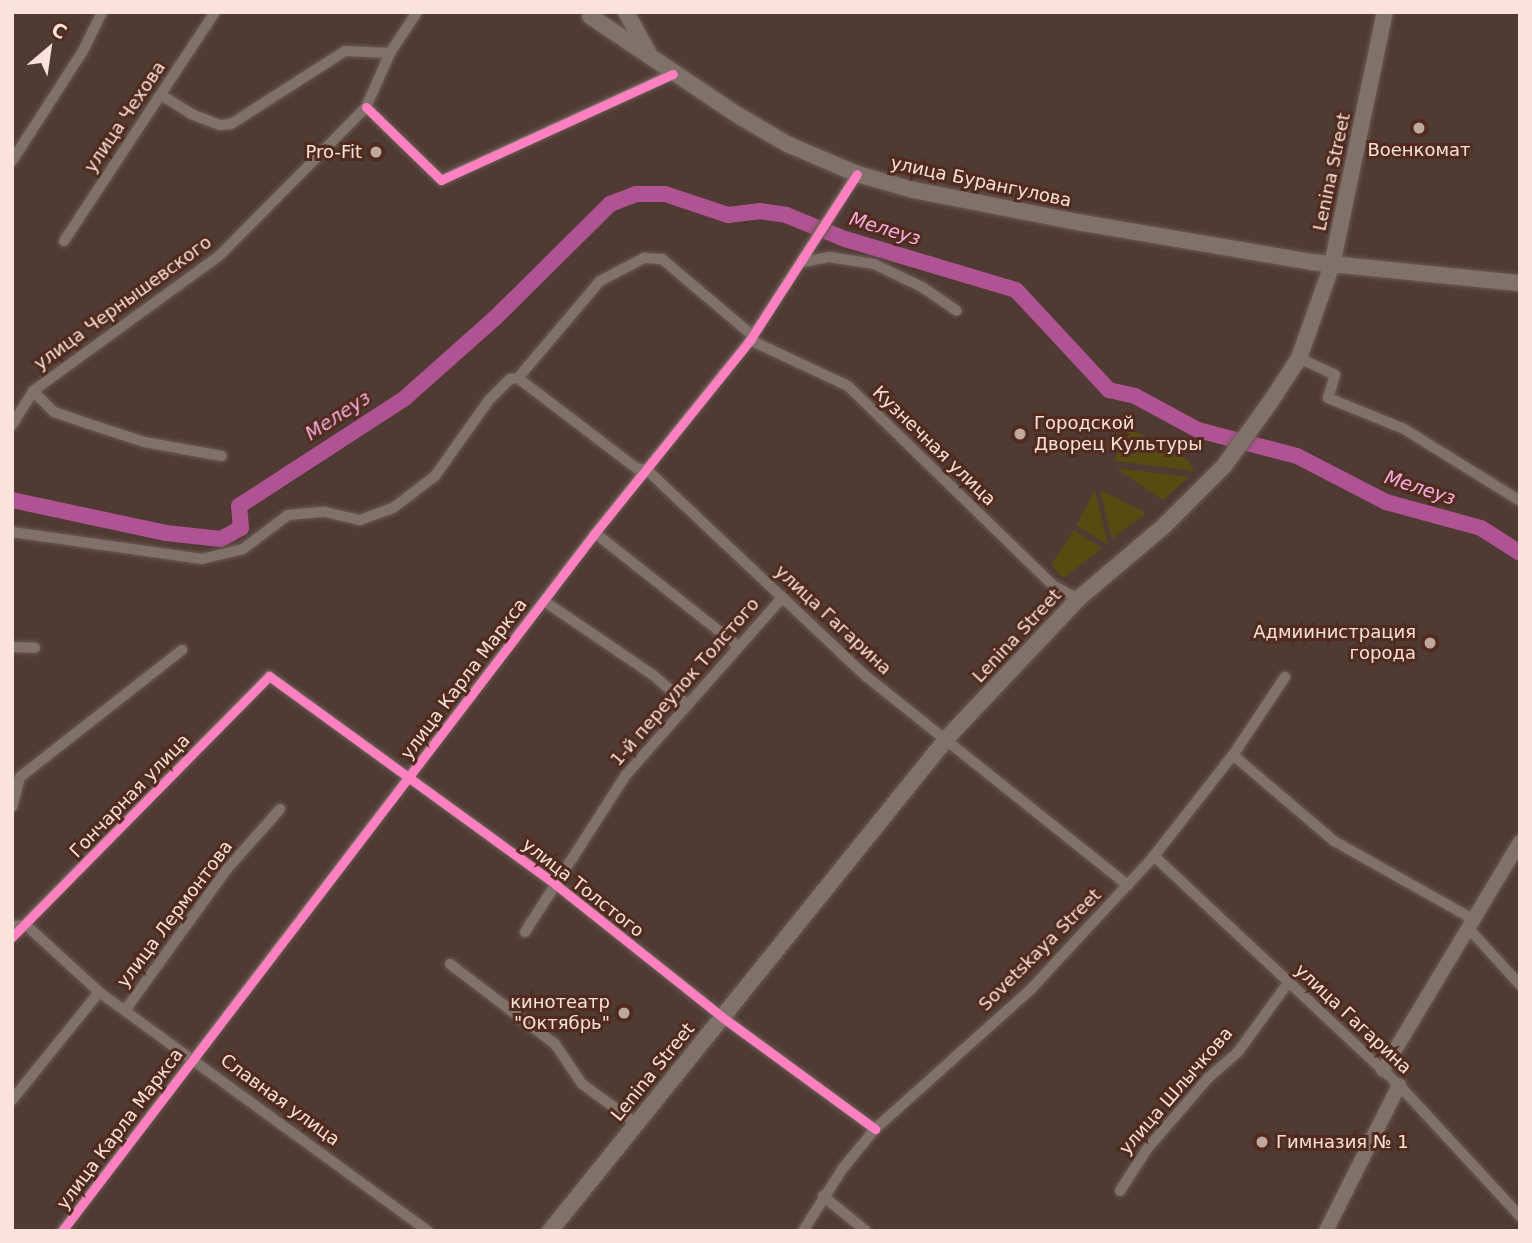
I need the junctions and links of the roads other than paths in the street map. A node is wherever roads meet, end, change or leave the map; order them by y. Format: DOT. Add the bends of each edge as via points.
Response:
graph roads {
  1 [pos="102,12"];
  2 [pos="215,12"];
  3 [pos="417,12"];
  4 [pos="626,12"];
  5 [pos="1385,12"];
  6 [pos="592,13"];
  7 [pos="390,53"];
  8 [pos="651,58"];
  9 [pos="673,74"];
  10 [pos="161,95"];
  11 [pos="366,107"];
  12 [pos="12,161"];
  13 [pos="857,174"];
  14 [pos="64,241"];
  15 [pos="806,258"];
  16 [pos="1332,265"];
  17 [pos="1520,284"];
  18 [pos="957,311"];
  19 [pos="752,338"];
  20 [pos="1299,358"];
  21 [pos="518,378"];
  22 [pos="33,391"];
  23 [pos="13,425"];
  24 [pos="222,456"];
  25 [pos="647,470"];
  26 [pos="1520,501"];
  27 [pos="12,532"];
  28 [pos="595,533"];
  29 [pos="783,597"];
  30 [pos="1078,599"];
  31 [pos="544,601"];
  32 [pos="738,646"];
  33 [pos="12,647"];
  34 [pos="35,648"];
  35 [pos="182,650"];
  36 [pos="269,676"];
  37 [pos="1285,677"];
  38 [pos="685,703"];
  39 [pos="948,737"];
  40 [pos="1233,755"];
  41 [pos="408,779"];
  42 [pos="12,807"];
  43 [pos="281,809"];
  44 [pos="1520,842"];
  45 [pos="1154,856"];
  46 [pos="555,884"];
  47 [pos="1128,885"];
  48 [pos="26,925"];
  49 [pos="1473,925"];
  50 [pos="12,926"];
  51 [pos="525,932"];
  52 [pos="12,937"];
  53 [pos="450,964"];
  54 [pos="1288,984"];
  55 [pos="1520,985"];
  56 [pos="99,992"];
  57 [pos="126,1009"];
  58 [pos="722,1017"];
  59 [pos="193,1059"];
  60 [pos="1383,1070"];
  61 [pos="1399,1085"];
  62 [pos="12,1100"];
  63 [pos="637,1124"];
  64 [pos="875,1129"];
  65 [pos="1120,1191"];
  66 [pos="823,1196"];
  67 [pos="1520,1216"];
  68 [pos="62,1231"];
  69 [pos="428,1231"];
  70 [pos="550,1231"];
  71 [pos="803,1231"];
  72 [pos="866,1231"];
  73 [pos="1326,1231"];
  1 -- 12 [label="street" via="83,51"];
  2 -- 10 [label="street, улица Чехова"];
  3 -- 7 [label="street, улица Чернышевского"];
  4 -- 8 [label="main road, улица Бурангулова"];
  5 -- 16 [label="main road, Lenina Street"];
  6 -- 8 [label="main road, улица Бурангулова"];
  7 -- 10 [label="street" via="345,51 231,124 220,125 191,114"];
  7 -- 11 [label="street, улица Чернышевского"];
  8 -- 9 [label="main road, улица Бурангулова"];
  9 -- 11 [label="street" via="441,180"];
  9 -- 13 [label="main road, улица Бурангулова" via="787,144"];
  10 -- 14 [label="street, улица Чехова"];
  11 -- 22 [label="street, улица Чернышевского" via="220,255"];
  13 -- 15 [label="street, улица Карла Маркса"];
  13 -- 16 [label="main road, улица Бурангулова" via="913,190 1083,223"];
  15 -- 18 [label="street" via="874,264 922,287"];
  15 -- 19 [label="street, улица Карла Маркса"];
  16 -- 17 [label="main road, улица Бурангулова"];
  16 -- 20 [label="main road, Lenina Street"];
  19 -- 21 [label="street, Кузнечная улица" via="662,259 644,258 600,281"];
  19 -- 25 [label="street, улица Карла Маркса"];
  19 -- 30 [label="street, Кузнечная улица" via="848,386 1054,586"];
  20 -- 26 [label="street" via="1335,375 1328,398 1404,429"];
  20 -- 30 [label="main road, Lenina Street" via="1224,466 1164,526"];
  21 -- 25 [label="street, улица Гагарина" via="636,468"];
  21 -- 27 [label="street" via="510,379 489,400 435,476 393,508 360,520 326,512 288,515 243,549 202,559"];
  22 -- 23 [label="street, улица Чернышевского"];
  22 -- 24 [label="street" via="54,412 144,442"];
  25 -- 28 [label="street, улица Карла Маркса"];
  25 -- 29 [label="street, улица Гагарина"];
  28 -- 31 [label="street, улица Карла Маркса"];
  28 -- 32 [label="street"];
  29 -- 32 [label="street, 1-й переулок Толстого"];
  29 -- 39 [label="street, улица Гагарина" via="925,727"];
  30 -- 39 [label="main road, Lenina Street"];
  31 -- 38 [label="street" via="653,675"];
  31 -- 41 [label="street, улица Карла Маркса"];
  32 -- 38 [label="street, 1-й переулок Толстого"];
  33 -- 34 [label="street"];
  35 -- 42 [label="street" via="20,776"];
  36 -- 41 [label="street, улица Толстого"];
  36 -- 48 [label="street, Гончарная улица"];
  37 -- 40 [label="street, Sovetskaya Street"];
  38 -- 46 [label="street, 1-й переулок Толстого" via="625,776"];
  39 -- 47 [label="street, улица Гагарина"];
  39 -- 58 [label="main road, Lenina Street"];
  40 -- 45 [label="street, Sovetskaya Street"];
  40 -- 49 [label="street" via="1334,841"];
  41 -- 46 [label="street, улица Толстого"];
  41 -- 59 [label="street, улица Карла Маркса"];
  43 -- 57 [label="street, улица Лермонтова" via="227,869"];
  44 -- 49 [label="street"];
  45 -- 47 [label="street, Sovetskaya Street"];
  45 -- 54 [label="street, улица Гагарина"];
  46 -- 51 [label="street, 1-й переулок Толстого"];
  46 -- 58 [label="street, улица Толстого"];
  47 -- 64 [label="street, Sovetskaya Street" via="1031,989"];
  48 -- 50 [label="street"];
  48 -- 52 [label="street, Гончарная улица"];
  48 -- 56 [label="street, Славная улица"];
  49 -- 55 [label="street"];
  49 -- 60 [label="street"];
  53 -- 63 [label="street" via="555,1044 582,1084"];
  54 -- 60 [label="street, улица Гагарина"];
  54 -- 65 [label="street, улица Шлычкова" via="1238,1052 1208,1078 1147,1149"];
  56 -- 57 [label="street, Славная улица"];
  56 -- 62 [label="street, улица Лермонтова"];
  57 -- 59 [label="street, Славная улица"];
  58 -- 63 [label="main road, Lenina Street"];
  58 -- 64 [label="street, улица Толстого"];
  59 -- 68 [label="street, улица Карла Маркса"];
  59 -- 69 [label="street, Славная улица"];
  60 -- 61 [label="street, улица Гагарина"];
  61 -- 67 [label="street, улица Гагарина"];
  61 -- 73 [label="street"];
  63 -- 70 [label="main road, Lenina Street"];
  64 -- 66 [label="street, Sovetskaya Street"];
  66 -- 71 [label="street, Sovetskaya Street"];
  66 -- 72 [label="street"];
}
